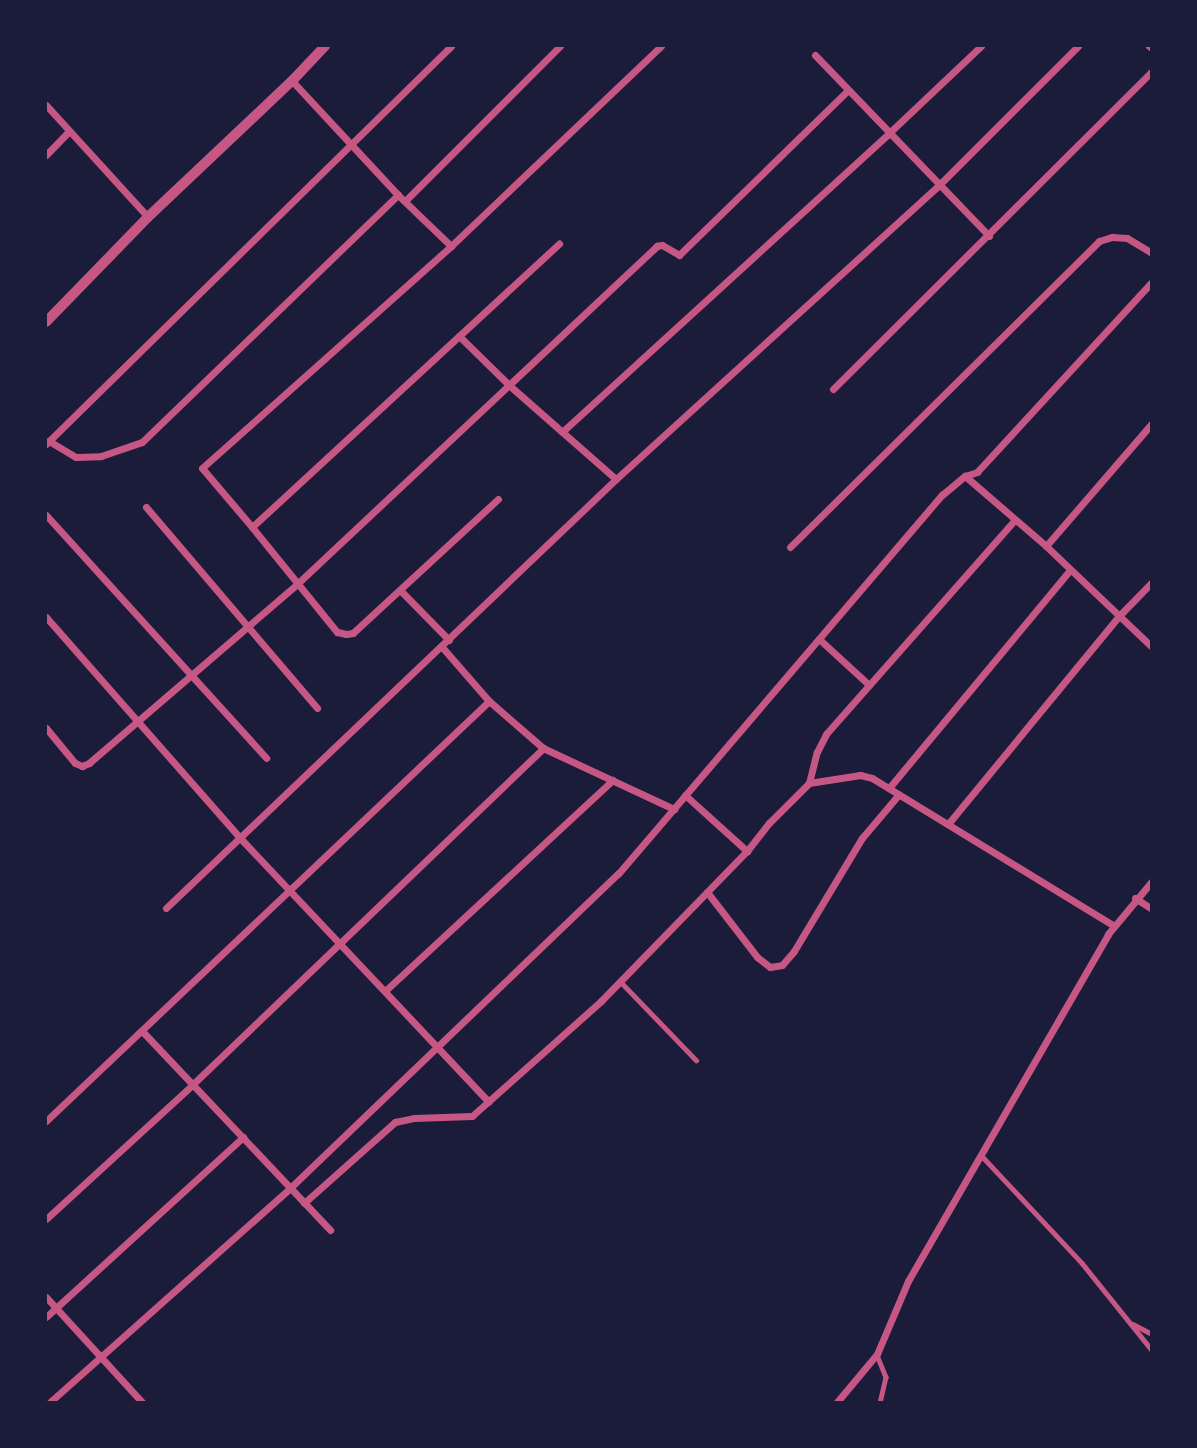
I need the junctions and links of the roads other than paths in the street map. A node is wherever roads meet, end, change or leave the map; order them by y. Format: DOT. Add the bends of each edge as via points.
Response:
graph roads {
  1 [pos="325,46"];
  2 [pos="451,46"];
  3 [pos="560,46"];
  4 [pos="661,46"];
  5 [pos="981,46"];
  6 [pos="1078,46"];
  7 [pos="815,55"];
  8 [pos="1152,71"];
  9 [pos="292,81"];
  10 [pos="848,90"];
  11 [pos="46,105"];
  12 [pos="69,131"];
  13 [pos="888,134"];
  14 [pos="351,142"];
  15 [pos="46,155"];
  16 [pos="939,185"];
  17 [pos="398,195"];
  18 [pos="405,201"];
  19 [pos="148,217"];
  20 [pos="989,236"];
  21 [pos="559,244"];
  22 [pos="452,246"];
  23 [pos="1151,252"];
  24 [pos="1152,282"];
  25 [pos="46,322"];
  26 [pos="459,336"];
  27 [pos="510,386"];
  28 [pos="833,389"];
  29 [pos="1152,424"];
  30 [pos="562,432"];
  31 [pos="47,443"];
  32 [pos="965,476"];
  33 [pos="616,479"];
  34 [pos="498,499"];
  35 [pos="146,507"];
  36 [pos="46,515"];
  37 [pos="1014,521"];
  38 [pos="252,527"];
  39 [pos="1046,546"];
  40 [pos="790,547"];
  41 [pos="1070,570"];
  42 [pos="1152,582"];
  43 [pos="297,584"];
  44 [pos="400,590"];
  45 [pos="46,617"];
  46 [pos="1118,617"];
  47 [pos="247,627"];
  48 [pos="818,639"];
  49 [pos="450,640"];
  50 [pos="442,647"];
  51 [pos="1152,648"];
  52 [pos="192,675"];
  53 [pos="869,685"];
  54 [pos="489,701"];
  55 [pos="317,708"];
  56 [pos="137,722"];
  57 [pos="46,728"];
  58 [pos="543,748"];
  59 [pos="267,758"];
  60 [pos="613,780"];
  61 [pos="809,783"];
  62 [pos="889,788"];
  63 [pos="900,794"];
  64 [pos="685,795"];
  65 [pos="674,809"];
  66 [pos="948,824"];
  67 [pos="241,839"];
  68 [pos="747,851"];
  69 [pos="1152,881"];
  70 [pos="290,891"];
  71 [pos="707,892"];
  72 [pos="1135,898"];
  73 [pos="166,908"];
  74 [pos="1152,909"];
  75 [pos="1114,926"];
  76 [pos="341,942"];
  77 [pos="620,981"];
  78 [pos="386,990"];
  79 [pos="142,1031"];
  80 [pos="440,1047"];
  81 [pos="696,1060"];
  82 [pos="192,1085"];
  83 [pos="488,1102"];
  84 [pos="46,1121"];
  85 [pos="243,1137"];
  86 [pos="980,1155"];
  87 [pos="290,1188"];
  88 [pos="304,1203"];
  89 [pos="46,1219"];
  90 [pos="330,1230"];
  91 [pos="46,1297"];
  92 [pos="56,1308"];
  93 [pos="46,1317"];
  94 [pos="1132,1323"];
  95 [pos="1152,1334"];
  96 [pos="1152,1350"];
  97 [pos="877,1354"];
  98 [pos="102,1357"];
  99 [pos="50,1402"];
  100 [pos="142,1402"];
  101 [pos="836,1402"];
  102 [pos="880,1402"];
  1 -- 9 [label="street"];
  2 -- 14 [label="street"];
  3 -- 18 [label="street"];
  4 -- 22 [label="street"];
  5 -- 13 [label="street"];
  6 -- 16 [label="street"];
  7 -- 10 [label="street"];
  8 -- 20 [label="street"];
  9 -- 14 [label="street"];
  9 -- 19 [label="street"];
  10 -- 13 [label="street"];
  10 -- 27 [label="street" via="679,255 657,246"];
  11 -- 12 [label="street"];
  12 -- 15 [label="street"];
  12 -- 19 [label="street"];
  13 -- 16 [label="street"];
  13 -- 30 [label="street"];
  14 -- 17 [label="street"];
  14 -- 31 [label="street"];
  16 -- 20 [label="street"];
  16 -- 33 [label="street"];
  17 -- 18 [label="street"];
  17 -- 31 [label="street" via="142,442 101,456 76,457"];
  18 -- 22 [label="street"];
  19 -- 25 [label="street"];
  20 -- 28 [label="street"];
  21 -- 26 [label="street"];
  22 -- 38 [label="street" via="202,468"];
  23 -- 40 [label="street" via="1127,238 1099,241"];
  24 -- 32 [label="street" via="977,472"];
  26 -- 27 [label="street"];
  26 -- 38 [label="street"];
  27 -- 30 [label="street"];
  27 -- 43 [label="street"];
  29 -- 39 [label="street"];
  30 -- 33 [label="street"];
  32 -- 37 [label="street"];
  32 -- 48 [label="street" via="942,495"];
  33 -- 49 [label="street"];
  34 -- 44 [label="street"];
  35 -- 47 [label="street"];
  36 -- 52 [label="street"];
  37 -- 39 [label="street"];
  37 -- 53 [label="street"];
  38 -- 43 [label="street"];
  39 -- 41 [label="street"];
  41 -- 46 [label="street"];
  41 -- 62 [label="street"];
  42 -- 46 [label="street"];
  43 -- 44 [label="street" via="337,632 346,634 353,633"];
  43 -- 47 [label="street"];
  44 -- 49 [label="street"];
  45 -- 56 [label="street"];
  46 -- 51 [label="street"];
  46 -- 66 [label="street"];
  47 -- 52 [label="street"];
  47 -- 55 [label="street"];
  48 -- 53 [label="street"];
  48 -- 64 [label="street"];
  49 -- 50 [label="street"];
  50 -- 54 [label="street"];
  50 -- 67 [label="street"];
  52 -- 56 [label="street"];
  52 -- 59 [label="street"];
  53 -- 61 [label="street" via="826,734"];
  54 -- 58 [label="street"];
  54 -- 70 [label="street"];
  56 -- 57 [label="street" via="82,765 75,763"];
  56 -- 67 [label="street"];
  58 -- 60 [label="street"];
  58 -- 76 [label="street"];
  60 -- 65 [label="street"];
  60 -- 78 [label="street"];
  61 -- 62 [label="street" via="860,775"];
  61 -- 68 [label="street"];
  62 -- 63 [label="street"];
  63 -- 66 [label="street"];
  63 -- 71 [label="street" via="862,838 782,965 770,967 757,957"];
  64 -- 65 [label="street"];
  64 -- 68 [label="street"];
  65 -- 80 [label="street" via="618,874"];
  66 -- 75 [label="street"];
  67 -- 70 [label="street"];
  67 -- 73 [label="street"];
  68 -- 71 [label="street"];
  69 -- 72 [label="street"];
  70 -- 76 [label="street"];
  70 -- 79 [label="street"];
  71 -- 77 [label="street"];
  72 -- 74 [label="street"];
  72 -- 75 [label="street"];
  75 -- 86 [label="street"];
  76 -- 78 [label="street"];
  76 -- 82 [label="street"];
  77 -- 81 [label="lane"];
  77 -- 83 [label="street"];
  78 -- 80 [label="street"];
  79 -- 82 [label="street"];
  79 -- 84 [label="street"];
  80 -- 83 [label="street"];
  80 -- 87 [label="street"];
  82 -- 85 [label="street"];
  82 -- 89 [label="street"];
  83 -- 88 [label="street" via="472,1116 395,1122"];
  85 -- 87 [label="street"];
  85 -- 92 [label="street"];
  86 -- 94 [label="lane"];
  86 -- 97 [label="street" via="908,1281"];
  87 -- 88 [label="street"];
  87 -- 98 [label="street"];
  88 -- 90 [label="street"];
  91 -- 92 [label="street"];
  92 -- 93 [label="street"];
  92 -- 98 [label="street"];
  94 -- 95 [label="lane"];
  94 -- 96 [label="lane"];
  97 -- 101 [label="street"];
  97 -- 102 [label="lane" via="886,1377"];
  98 -- 99 [label="street"];
  98 -- 100 [label="street"];
}
